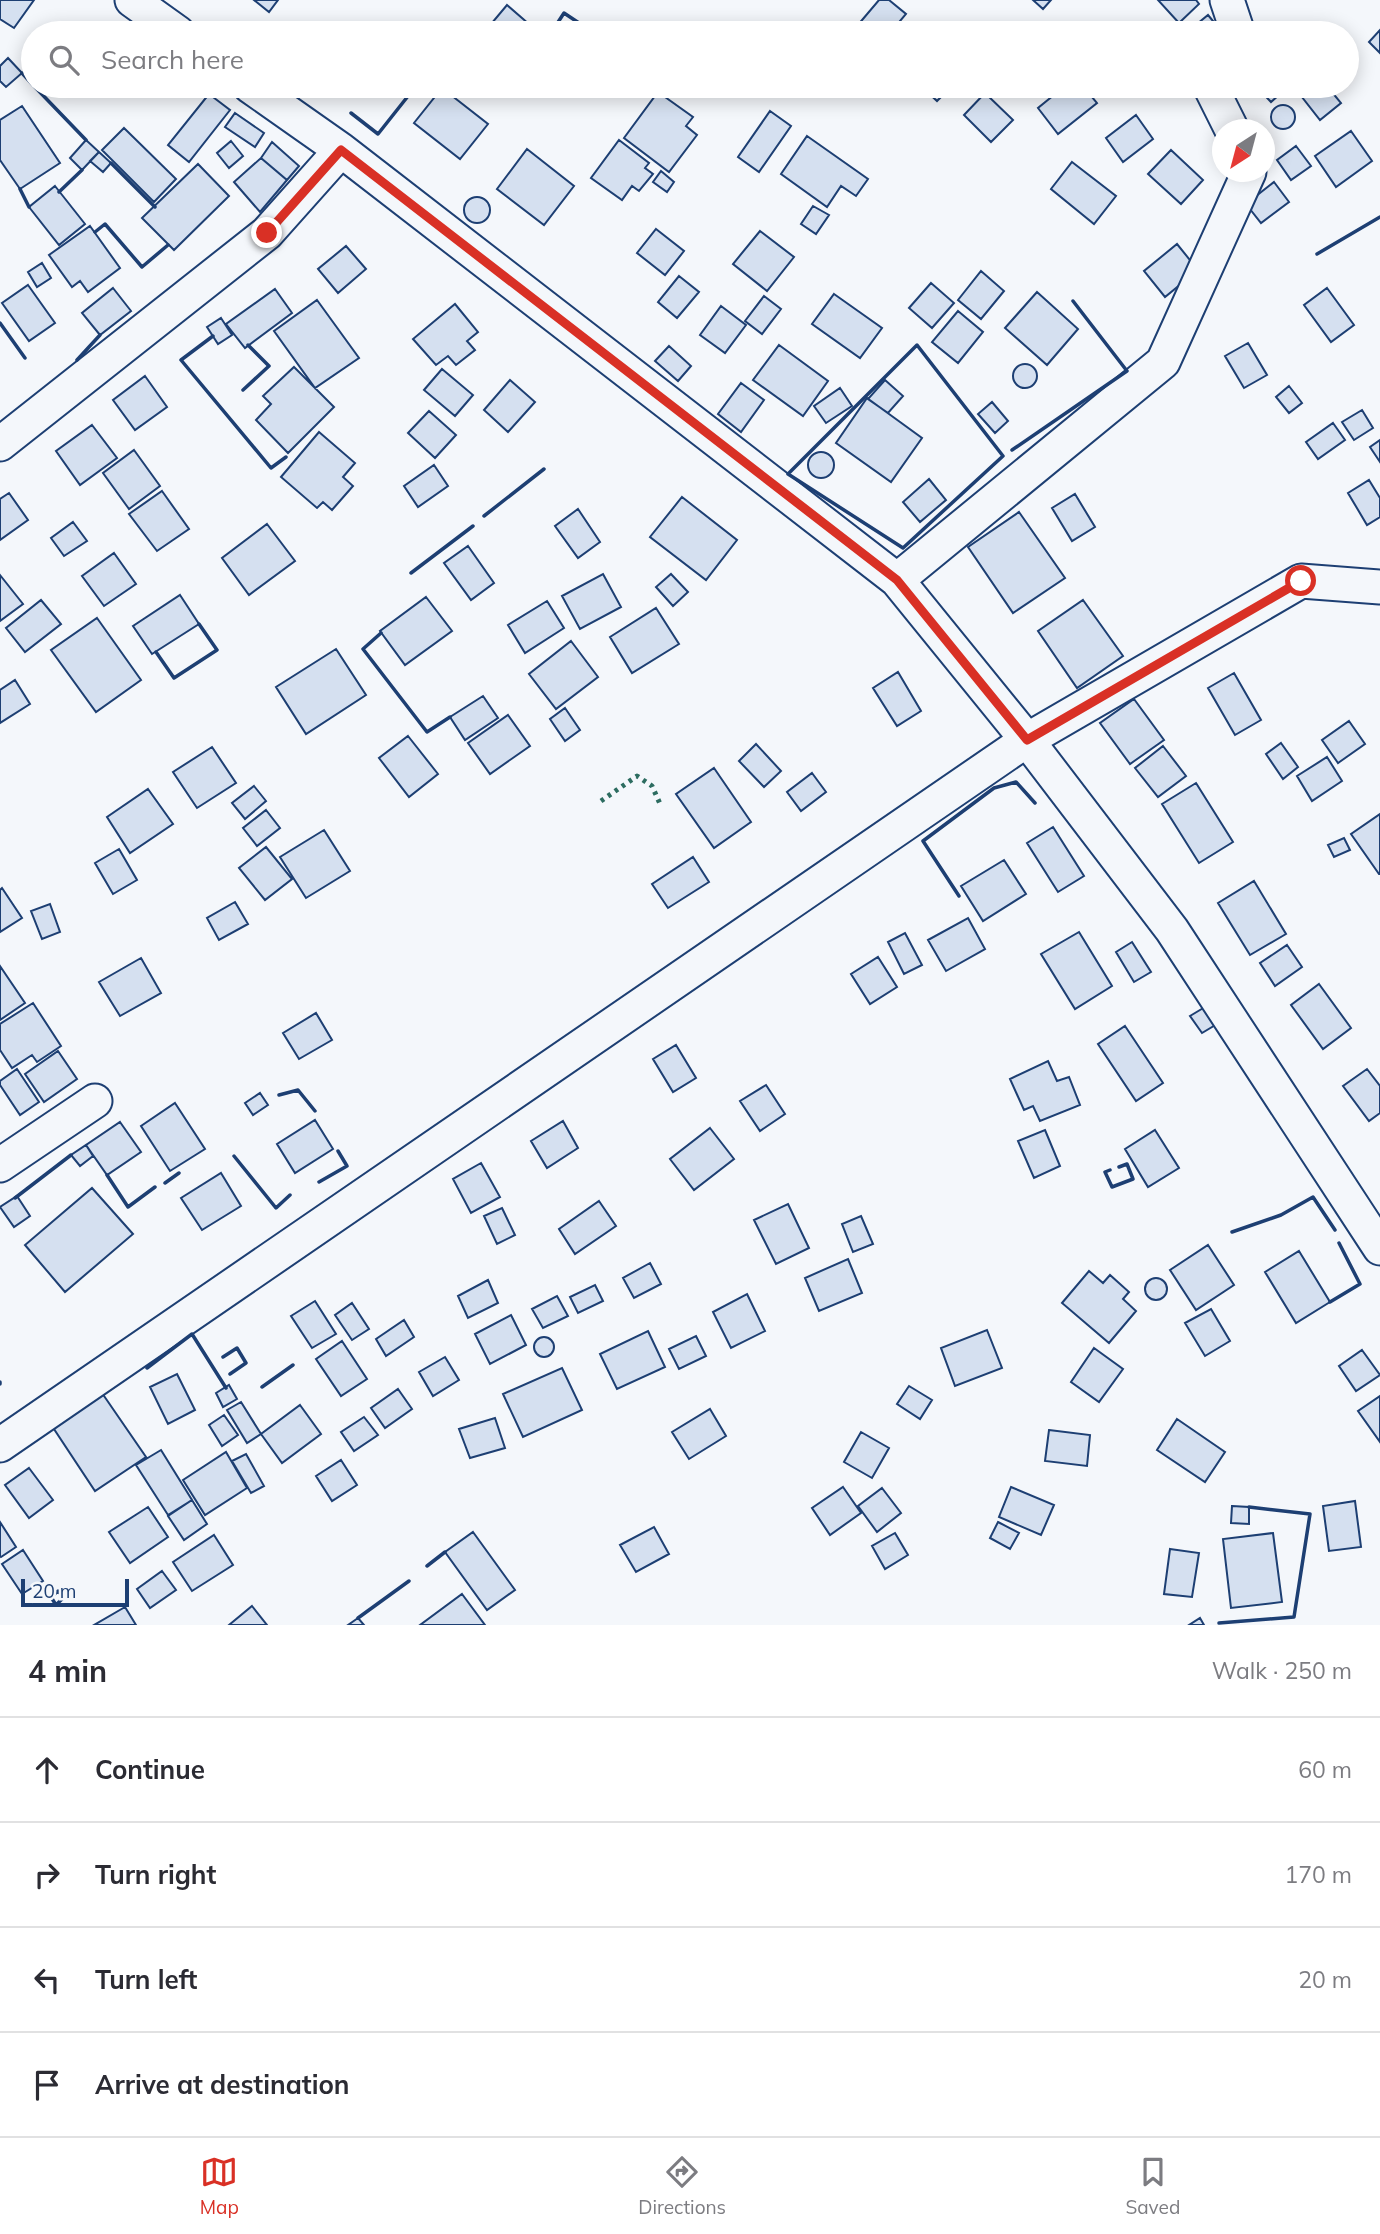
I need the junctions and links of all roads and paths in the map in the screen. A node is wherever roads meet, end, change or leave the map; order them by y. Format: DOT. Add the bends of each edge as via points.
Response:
graph roads {
  1 [pos="132,0"];
  2 [pos="1227,0"];
  3 [pos="161,21"];
  4 [pos="1234,21"];
  5 [pos="267,98"];
  6 [pos="1216,98"];
  7 [pos="1226,119"];
  8 [pos="341,150"];
  9 [pos="1244,182"];
  10 [pos="0,444"];
  11 [pos="897,580"];
  12 [pos="1380,587"];
  13 [pos="1027,740"];
  14 [pos="94,1101"];
  15 [pos="0,1166"];
  16 [pos="1380,1248"];
  17 [pos="0,1445"];
  1 -- 3 [label="street"];
  2 -- 4 [label="street"];
  5 -- 8 [label="street"];
  6 -- 7 [label="street"];
  8 -- 10 [label="street" via="267,233"];
  8 -- 11 [label="street"];
  9 -- 11 [label="street" via="1163,362"];
  11 -- 13 [label="street"];
  12 -- 13 [label="street" via="1301,581"];
  13 -- 16 [label="street" via="1172,930"];
  13 -- 17 [label="street"];
  14 -- 15 [label="street"];
}
